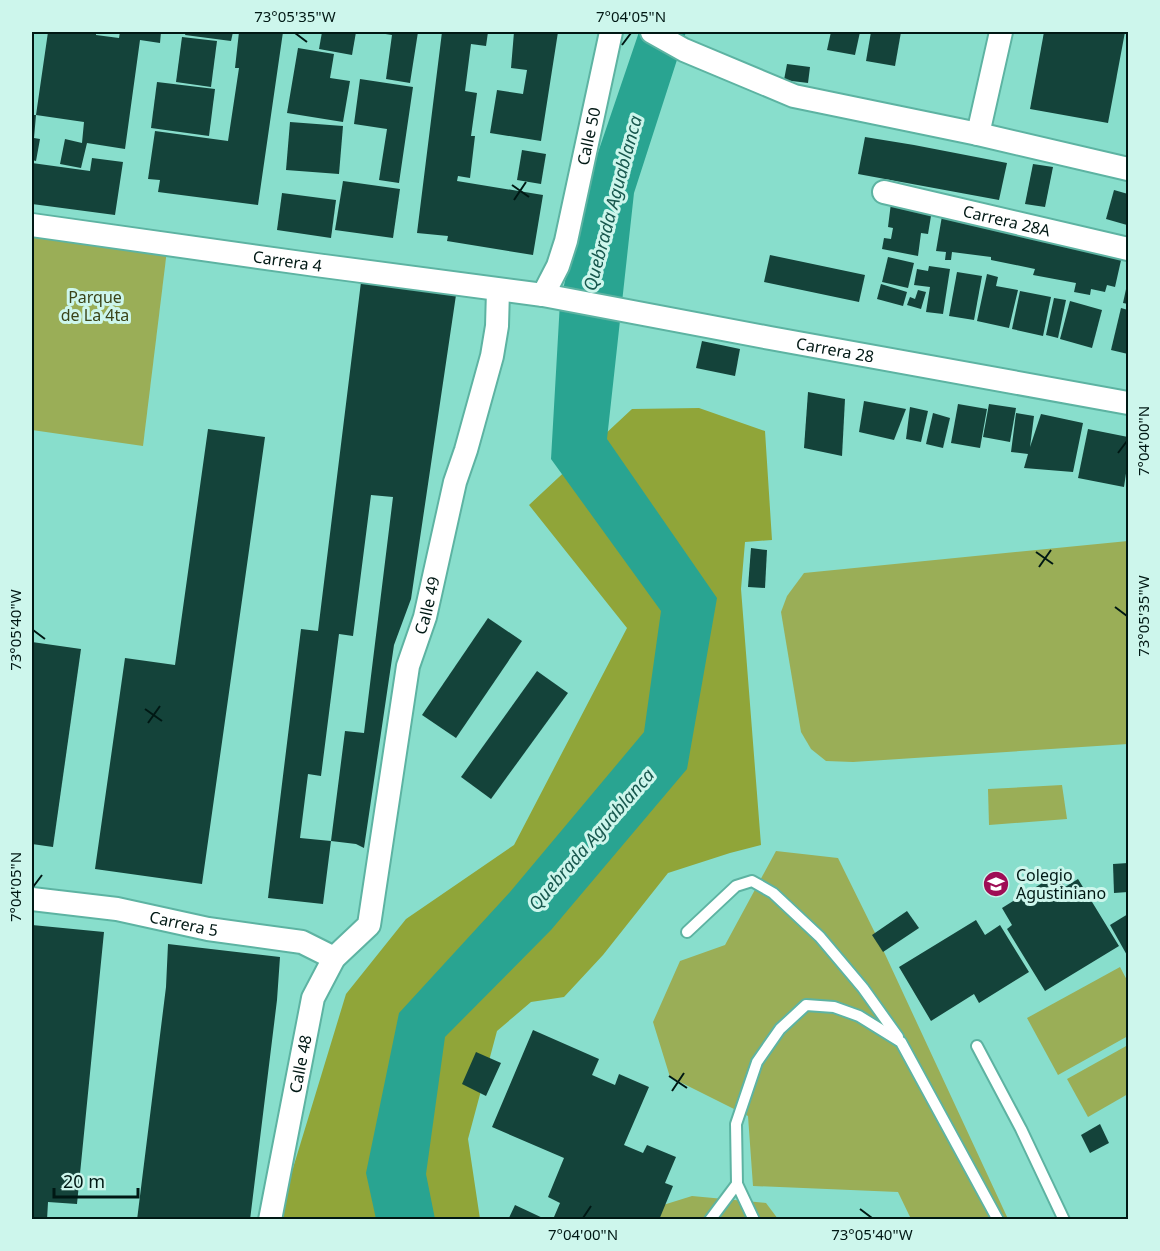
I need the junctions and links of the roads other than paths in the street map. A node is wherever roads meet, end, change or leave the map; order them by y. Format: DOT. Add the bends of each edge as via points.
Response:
graph roads {
  1 [pos="611,32"];
  2 [pos="652,32"];
  3 [pos="1001,32"];
  4 [pos="978,134"];
  5 [pos="1128,169"];
  6 [pos="884,192"];
  7 [pos="32,225"];
  8 [pos="1128,249"];
  9 [pos="498,290"];
  10 [pos="550,296"];
  11 [pos="1128,404"];
  12 [pos="32,900"];
  13 [pos="369,925"];
  14 [pos="687,932"];
  15 [pos="334,958"];
  16 [pos="901,1042"];
  17 [pos="977,1046"];
  18 [pos="737,1184"];
  19 [pos="270,1220"];
  20 [pos="710,1220"];
  21 [pos="754,1220"];
  22 [pos="998,1220"];
  23 [pos="1064,1220"];
  1 -- 10 [label="street, Calle 50" via="566,241"];
  2 -- 4 [label="street" via="684,50 794,96"];
  3 -- 4 [label="street"];
  4 -- 5 [label="street"];
  6 -- 8 [label="street, Carrera 28A"];
  7 -- 9 [label="street, Carrera 4"];
  9 -- 10 [label="street, Carrera 4"];
  9 -- 13 [label="street, Calle 49" via="492,356 455,482 425,617 408,666"];
  10 -- 11 [label="street, Carrera 28"];
  12 -- 15 [label="street, Carrera 5" via="117,909 208,929 302,942"];
  13 -- 15 [label="street, Calle 48"];
  14 -- 16 [label="lane" via="736,886 752,881 773,893 820,937"];
  15 -- 19 [label="street, Calle 48" via="314,998"];
  16 -- 18 [label="lane" via="859,1016 834,1007 806,1005 780,1029 757,1062 736,1124"];
  16 -- 22 [label="lane"];
  17 -- 23 [label="lane"];
  18 -- 20 [label="lane"];
  18 -- 21 [label="lane"];
}
